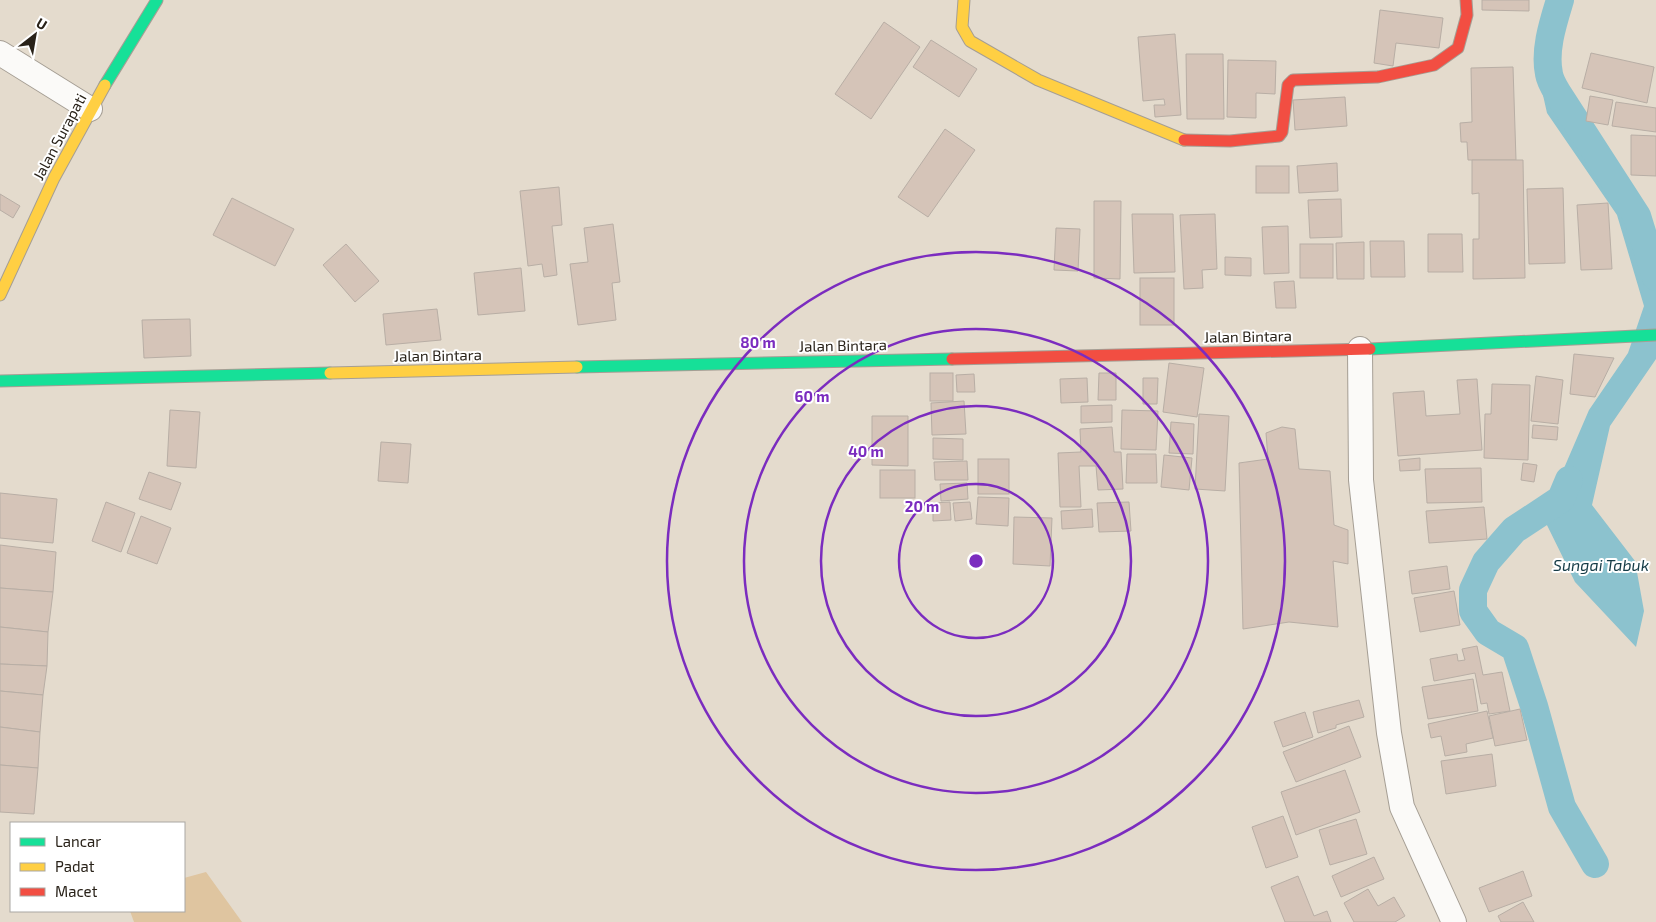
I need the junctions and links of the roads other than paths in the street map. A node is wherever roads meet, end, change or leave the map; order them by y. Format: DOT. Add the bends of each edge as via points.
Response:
graph roads {
  1 [pos="157,0"];
  2 [pos="964,0"];
  3 [pos="1466,0"];
  4 [pos="0,53"];
  5 [pos="90,110"];
  6 [pos="0,294"];
  7 [pos="1656,335"];
  8 [pos="1360,349"];
  9 [pos="0,381"];
  10 [pos="1454,922"];
  1 -- 5 [label="street, Jalan Surapati"];
  2 -- 3 [label="street" via="962,27 970,41 1038,80 1181,140 1230,140 1279,136 1288,86 1293,80 1378,77 1434,65 1458,48 1467,15"];
  4 -- 5 [label="street"];
  5 -- 6 [label="street, Jalan Surapati" via="30,225"];
  7 -- 8 [label="street, Jalan Bintara"];
  8 -- 9 [label="street, Jalan Bintara"];
  8 -- 10 [label="street" via="1361,480 1389,733 1402,808"];
}
